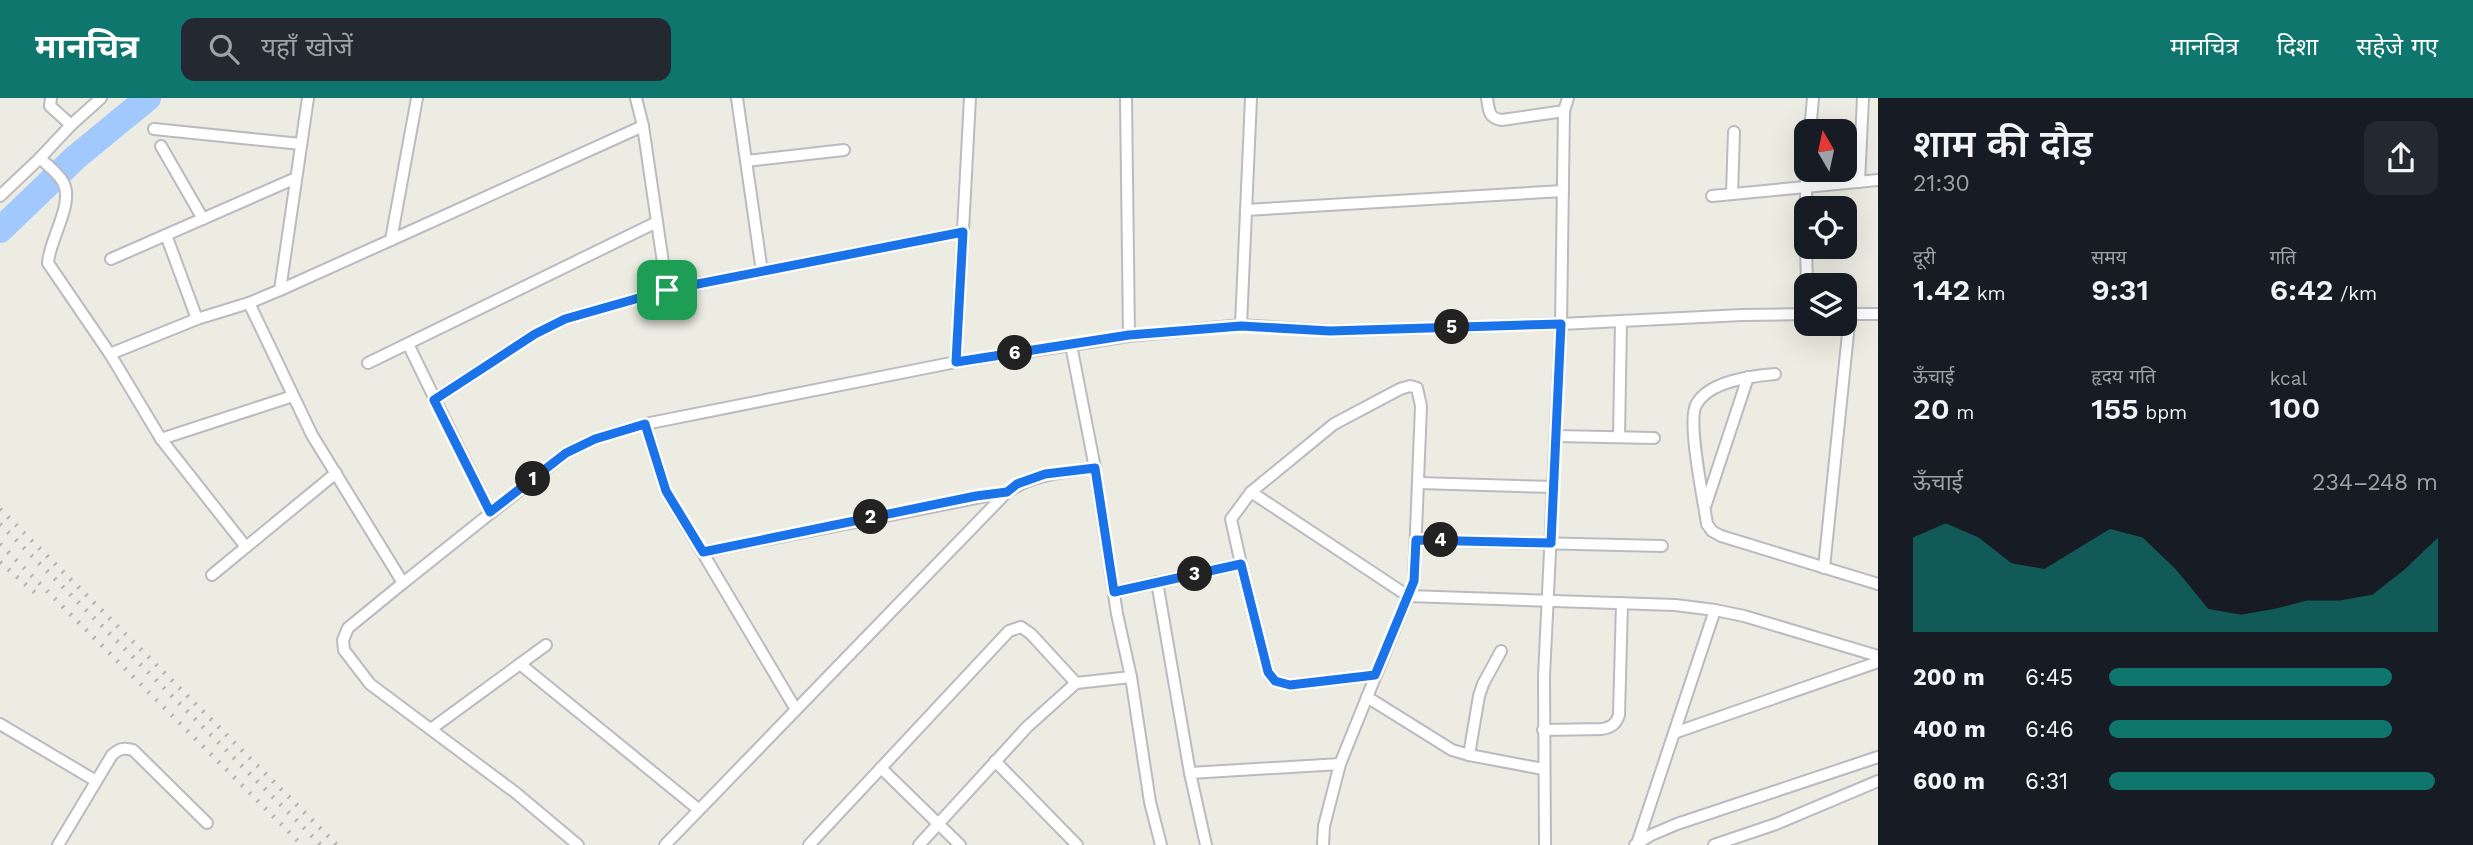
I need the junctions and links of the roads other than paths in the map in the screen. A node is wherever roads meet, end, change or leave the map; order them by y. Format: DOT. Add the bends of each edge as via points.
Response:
graph roads {
  1 [pos="40,98"];
  2 [pos="101,98"];
  3 [pos="308,98"];
  4 [pos="417,98"];
  5 [pos="636,98"];
  6 [pos="737,98"];
  7 [pos="970,98"];
  8 [pos="1126,98"];
  9 [pos="1251,98"];
  10 [pos="1487,98"];
  11 [pos="1568,98"];
  12 [pos="1813,98"];
  13 [pos="1863,98"];
  14 [pos="51,102"];
  15 [pos="1564,111"];
  16 [pos="1811,119"];
  17 [pos="71,125"];
  18 [pos="643,126"];
  19 [pos="153,130"];
  20 [pos="1734,132"];
  21 [pos="301,144"];
  22 [pos="161,146"];
  23 [pos="844,149"];
  24 [pos="746,161"];
  25 [pos="43,162"];
  26 [pos="296,178"];
  27 [pos="1878,180"];
  28 [pos="1805,182"];
  29 [pos="1858,182"];
  30 [pos="1805,187"];
  31 [pos="1563,191"];
  32 [pos="1732,194"];
  33 [pos="0,196"];
  34 [pos="1805,196"];
  35 [pos="1712,197"];
  36 [pos="1246,210"];
  37 [pos="203,219"];
  38 [pos="657,222"];
  39 [pos="963,232"];
  40 [pos="166,235"];
  41 [pos="391,240"];
  42 [pos="111,259"];
  43 [pos="762,272"];
  44 [pos="280,290"];
  45 [pos="667,290"];
  46 [pos="249,303"];
  47 [pos="1794,314"];
  48 [pos="1857,314"];
  49 [pos="1878,314"];
  50 [pos="197,319"];
  51 [pos="1621,321"];
  52 [pos="1561,324"];
  53 [pos="1241,326"];
  54 [pos="1129,335"];
  55 [pos="1845,336"];
  56 [pos="408,344"];
  57 [pos="1071,345"];
  58 [pos="110,354"];
  59 [pos="956,362"];
  60 [pos="369,363"];
  61 [pos="1775,374"];
  62 [pos="1748,377"];
  63 [pos="293,396"];
  64 [pos="434,400"];
  65 [pos="645,424"];
  66 [pos="1556,436"];
  67 [pos="1619,437"];
  68 [pos="1654,438"];
  69 [pos="161,439"];
  70 [pos="1095,468"];
  71 [pos="336,473"];
  72 [pos="1419,483"];
  73 [pos="1553,487"];
  74 [pos="1007,492"];
  75 [pos="1251,492"];
  76 [pos="1704,507"];
  77 [pos="490,512"];
  78 [pos="1416,540"];
  79 [pos="1551,543"];
  80 [pos="1662,546"];
  81 [pos="246,547"];
  82 [pos="703,552"];
  83 [pos="1241,564"];
  84 [pos="1824,568"];
  85 [pos="212,575"];
  86 [pos="1157,582"];
  87 [pos="403,583"];
  88 [pos="1878,584"];
  89 [pos="1114,592"];
  90 [pos="1408,596"];
  91 [pos="1548,600"];
  92 [pos="1622,603"];
  93 [pos="1715,610"];
  94 [pos="546,645"];
  95 [pos="1501,651"];
  96 [pos="1878,656"];
  97 [pos="1878,662"];
  98 [pos="520,664"];
  99 [pos="1375,675"];
  100 [pos="1131,677"];
  101 [pos="1076,683"];
  102 [pos="1367,697"];
  103 [pos="795,708"];
  104 [pos="0,724"];
  105 [pos="431,729"];
  106 [pos="1543,730"];
  107 [pos="1674,733"];
  108 [pos="1469,755"];
  109 [pos="1878,757"];
  110 [pos="995,761"];
  111 [pos="1340,764"];
  112 [pos="881,768"];
  113 [pos="1543,769"];
  114 [pos="1190,773"];
  115 [pos="1878,781"];
  116 [pos="96,782"];
  117 [pos="698,809"];
  118 [pos="207,823"];
  119 [pos="939,823"];
  120 [pos="1636,844"];
  121 [pos="58,845"];
  122 [pos="578,845"];
  123 [pos="665,845"];
  124 [pos="809,845"];
  125 [pos="919,845"];
  126 [pos="960,845"];
  127 [pos="1077,845"];
  128 [pos="1161,845"];
  129 [pos="1206,845"];
  130 [pos="1323,845"];
  131 [pos="1545,845"];
  132 [pos="1714,845"];
  1 -- 14 [label="street"];
  2 -- 17 [label="street"];
  3 -- 21 [label="street"];
  4 -- 41 [label="street"];
  5 -- 18 [label="street"];
  6 -- 24 [label="street"];
  7 -- 39 [label="street"];
  8 -- 54 [label="street"];
  9 -- 36 [label="street"];
  10 -- 15 [label="street" via="1494,119"];
  11 -- 15 [label="street"];
  12 -- 16 [label="street"];
  13 -- 29 [label="street"];
  14 -- 17 [label="street"];
  15 -- 31 [label="street"];
  17 -- 25 [label="street"];
  18 -- 38 [label="street"];
  18 -- 41 [label="street"];
  19 -- 21 [label="street"];
  20 -- 32 [label="street"];
  21 -- 26 [label="street"];
  22 -- 37 [label="street"];
  23 -- 24 [label="street"];
  24 -- 43 [label="street"];
  25 -- 33 [label="street"];
  25 -- 58 [label="street" via="62,181 67,197 48,263"];
  26 -- 37 [label="street"];
  26 -- 44 [label="street"];
  27 -- 29 [label="street"];
  28 -- 30 [label="street"];
  29 -- 30 [label="street"];
  30 -- 32 [label="street"];
  30 -- 34 [label="street"];
  31 -- 36 [label="street"];
  31 -- 52 [label="street"];
  32 -- 35 [label="street"];
  36 -- 53 [label="street"];
  37 -- 40 [label="street"];
  38 -- 45 [label="street"];
  38 -- 56 [label="street"];
  39 -- 43 [label="street"];
  39 -- 59 [label="street"];
  40 -- 42 [label="street"];
  40 -- 50 [label="street"];
  41 -- 44 [label="street"];
  43 -- 45 [label="street"];
  44 -- 46 [label="street"];
  45 -- 64 [label="street" via="565,319"];
  46 -- 50 [label="street"];
  46 -- 63 [label="street"];
  47 -- 51 [label="street"];
  48 -- 49 [label="street"];
  50 -- 58 [label="street"];
  51 -- 52 [label="street"];
  51 -- 67 [label="street"];
  52 -- 53 [label="street" via="1330,331"];
  52 -- 66 [label="street"];
  53 -- 54 [label="street"];
  54 -- 57 [label="street"];
  55 -- 84 [label="street"];
  56 -- 60 [label="street"];
  56 -- 64 [label="street"];
  57 -- 59 [label="street"];
  57 -- 70 [label="street"];
  58 -- 69 [label="street"];
  59 -- 65 [label="street"];
  61 -- 62 [label="street"];
  62 -- 76 [label="street"];
  62 -- 76 [label="street" via="1712,390 1696,405 1694,432"];
  63 -- 69 [label="street"];
  63 -- 71 [label="street"];
  64 -- 77 [label="street"];
  65 -- 77 [label="street" via="566,453"];
  65 -- 82 [label="street" via="666,491"];
  66 -- 67 [label="street"];
  66 -- 73 [label="street"];
  67 -- 68 [label="street"];
  69 -- 81 [label="street"];
  70 -- 74 [label="street" via="1045,474"];
  70 -- 89 [label="street"];
  71 -- 81 [label="street"];
  71 -- 87 [label="street"];
  72 -- 73 [label="street"];
  72 -- 75 [label="street" via="1421,406 1417,388 1410,386 1334,424"];
  72 -- 78 [label="street"];
  73 -- 79 [label="street"];
  74 -- 82 [label="street"];
  74 -- 103 [label="street"];
  75 -- 83 [label="street" via="1231,519"];
  75 -- 90 [label="street"];
  76 -- 84 [label="street" via="1712,531"];
  77 -- 87 [label="street"];
  78 -- 79 [label="street"];
  78 -- 90 [label="street" via="1414,581"];
  79 -- 80 [label="street"];
  79 -- 91 [label="street"];
  81 -- 85 [label="street"];
  82 -- 103 [label="street"];
  83 -- 86 [label="street"];
  83 -- 99 [label="street" via="1268,672 1275,681 1290,685"];
  84 -- 88 [label="street"];
  86 -- 89 [label="street"];
  86 -- 114 [label="street"];
  87 -- 105 [label="street" via="348,628 342,640 344,650 370,684"];
  89 -- 100 [label="street"];
  90 -- 91 [label="street"];
  90 -- 99 [label="street"];
  91 -- 92 [label="street"];
  91 -- 106 [label="street"];
  92 -- 93 [label="street"];
  92 -- 106 [label="street" via="1616,722 1602,729"];
  93 -- 96 [label="street"];
  93 -- 107 [label="street"];
  94 -- 98 [label="street"];
  95 -- 108 [label="street" via="1479,696"];
  97 -- 107 [label="street"];
  98 -- 105 [label="street"];
  98 -- 117 [label="street"];
  99 -- 102 [label="street"];
  100 -- 101 [label="street"];
  100 -- 128 [label="street"];
  101 -- 110 [label="street"];
  101 -- 112 [label="street" via="1031,634 1021,627 1009,631"];
  102 -- 108 [label="street" via="1451,750"];
  102 -- 111 [label="street"];
  103 -- 117 [label="street"];
  104 -- 116 [label="street"];
  105 -- 122 [label="street"];
  106 -- 113 [label="street"];
  107 -- 120 [label="street"];
  108 -- 113 [label="street"];
  109 -- 120 [label="street" via="1677,824"];
  110 -- 119 [label="street"];
  110 -- 127 [label="street"];
  111 -- 114 [label="street"];
  111 -- 130 [label="street"];
  112 -- 119 [label="street"];
  112 -- 124 [label="street"];
  113 -- 131 [label="street"];
  114 -- 129 [label="street"];
  115 -- 132 [label="street"];
  116 -- 118 [label="street" via="112,755 119,749 133,750"];
  116 -- 121 [label="street"];
  117 -- 123 [label="street"];
  119 -- 125 [label="street"];
  119 -- 126 [label="street"];
}
